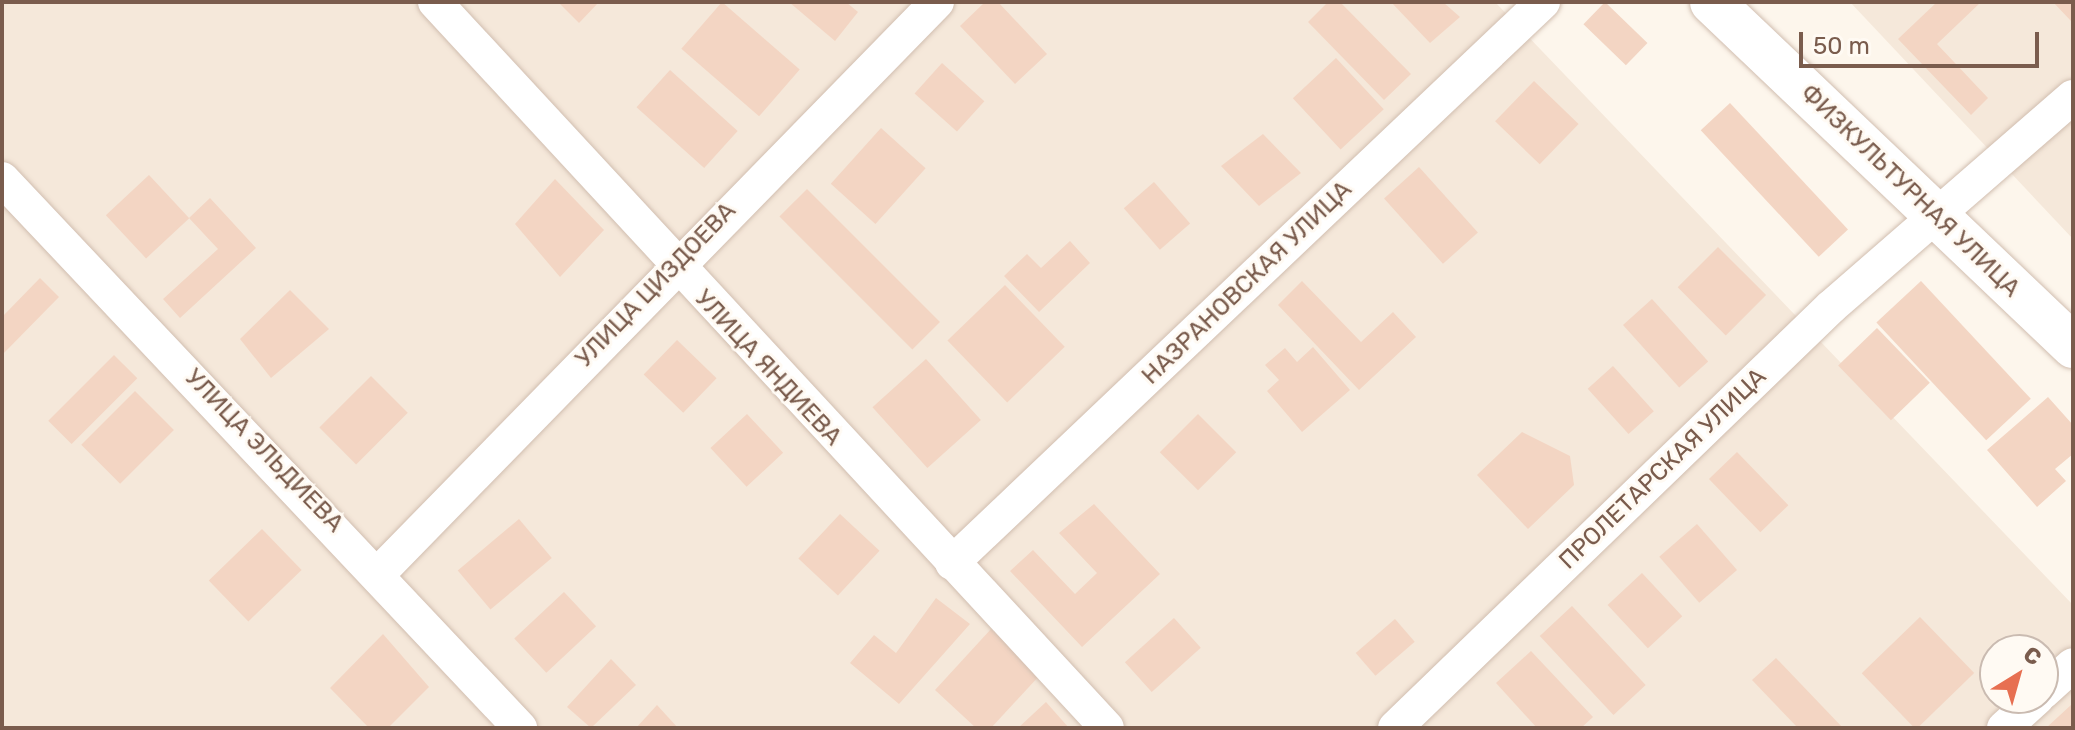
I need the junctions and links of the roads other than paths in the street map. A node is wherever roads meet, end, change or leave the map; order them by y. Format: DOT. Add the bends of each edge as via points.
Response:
graph roads {
  1 [pos="435,2"];
  2 [pos="937,2"];
  3 [pos="1543,2"];
  4 [pos="1712,2"];
  5 [pos="2073,97"];
  6 [pos="2,179"];
  7 [pos="1939,219"];
  8 [pos="673,267"];
  9 [pos="2073,346"];
  10 [pos="952,563"];
  11 [pos="380,572"];
  12 [pos="2019,714"];
  13 [pos="520,728"];
  14 [pos="1107,728"];
  15 [pos="1395,728"];
  16 [pos="2004,728"];
  1 -- 8 [label="street, УЛИЦА ЯНДИЕВА"];
  2 -- 8 [label="street, УЛИЦА ЦИЗДОЕВА"];
  3 -- 10 [label="street, НАЗРАНОВСКАЯ УЛИЦА"];
  4 -- 7 [label="main road, ФИЗКУЛЬТУРНАЯ УЛИЦА"];
  5 -- 7 [label="street, ПРОЛЕТАРСКАЯ УЛИЦА"];
  6 -- 11 [label="street, УЛИЦА ЭЛЬДИЕВА"];
  7 -- 9 [label="main road, ФИЗКУЛЬТУРНАЯ УЛИЦА"];
  7 -- 15 [label="street, ПРОЛЕТАРСКАЯ УЛИЦА" via="1831,307"];
  8 -- 10 [label="street, УЛИЦА ЯНДИЕВА"];
  8 -- 11 [label="street, УЛИЦА ЦИЗДОЕВА"];
  10 -- 14 [label="street, УЛИЦА ЯНДИЕВА"];
  11 -- 13 [label="street, УЛИЦА ЭЛЬДИЕВА"];
  12 -- 16 [label="street"];
}
